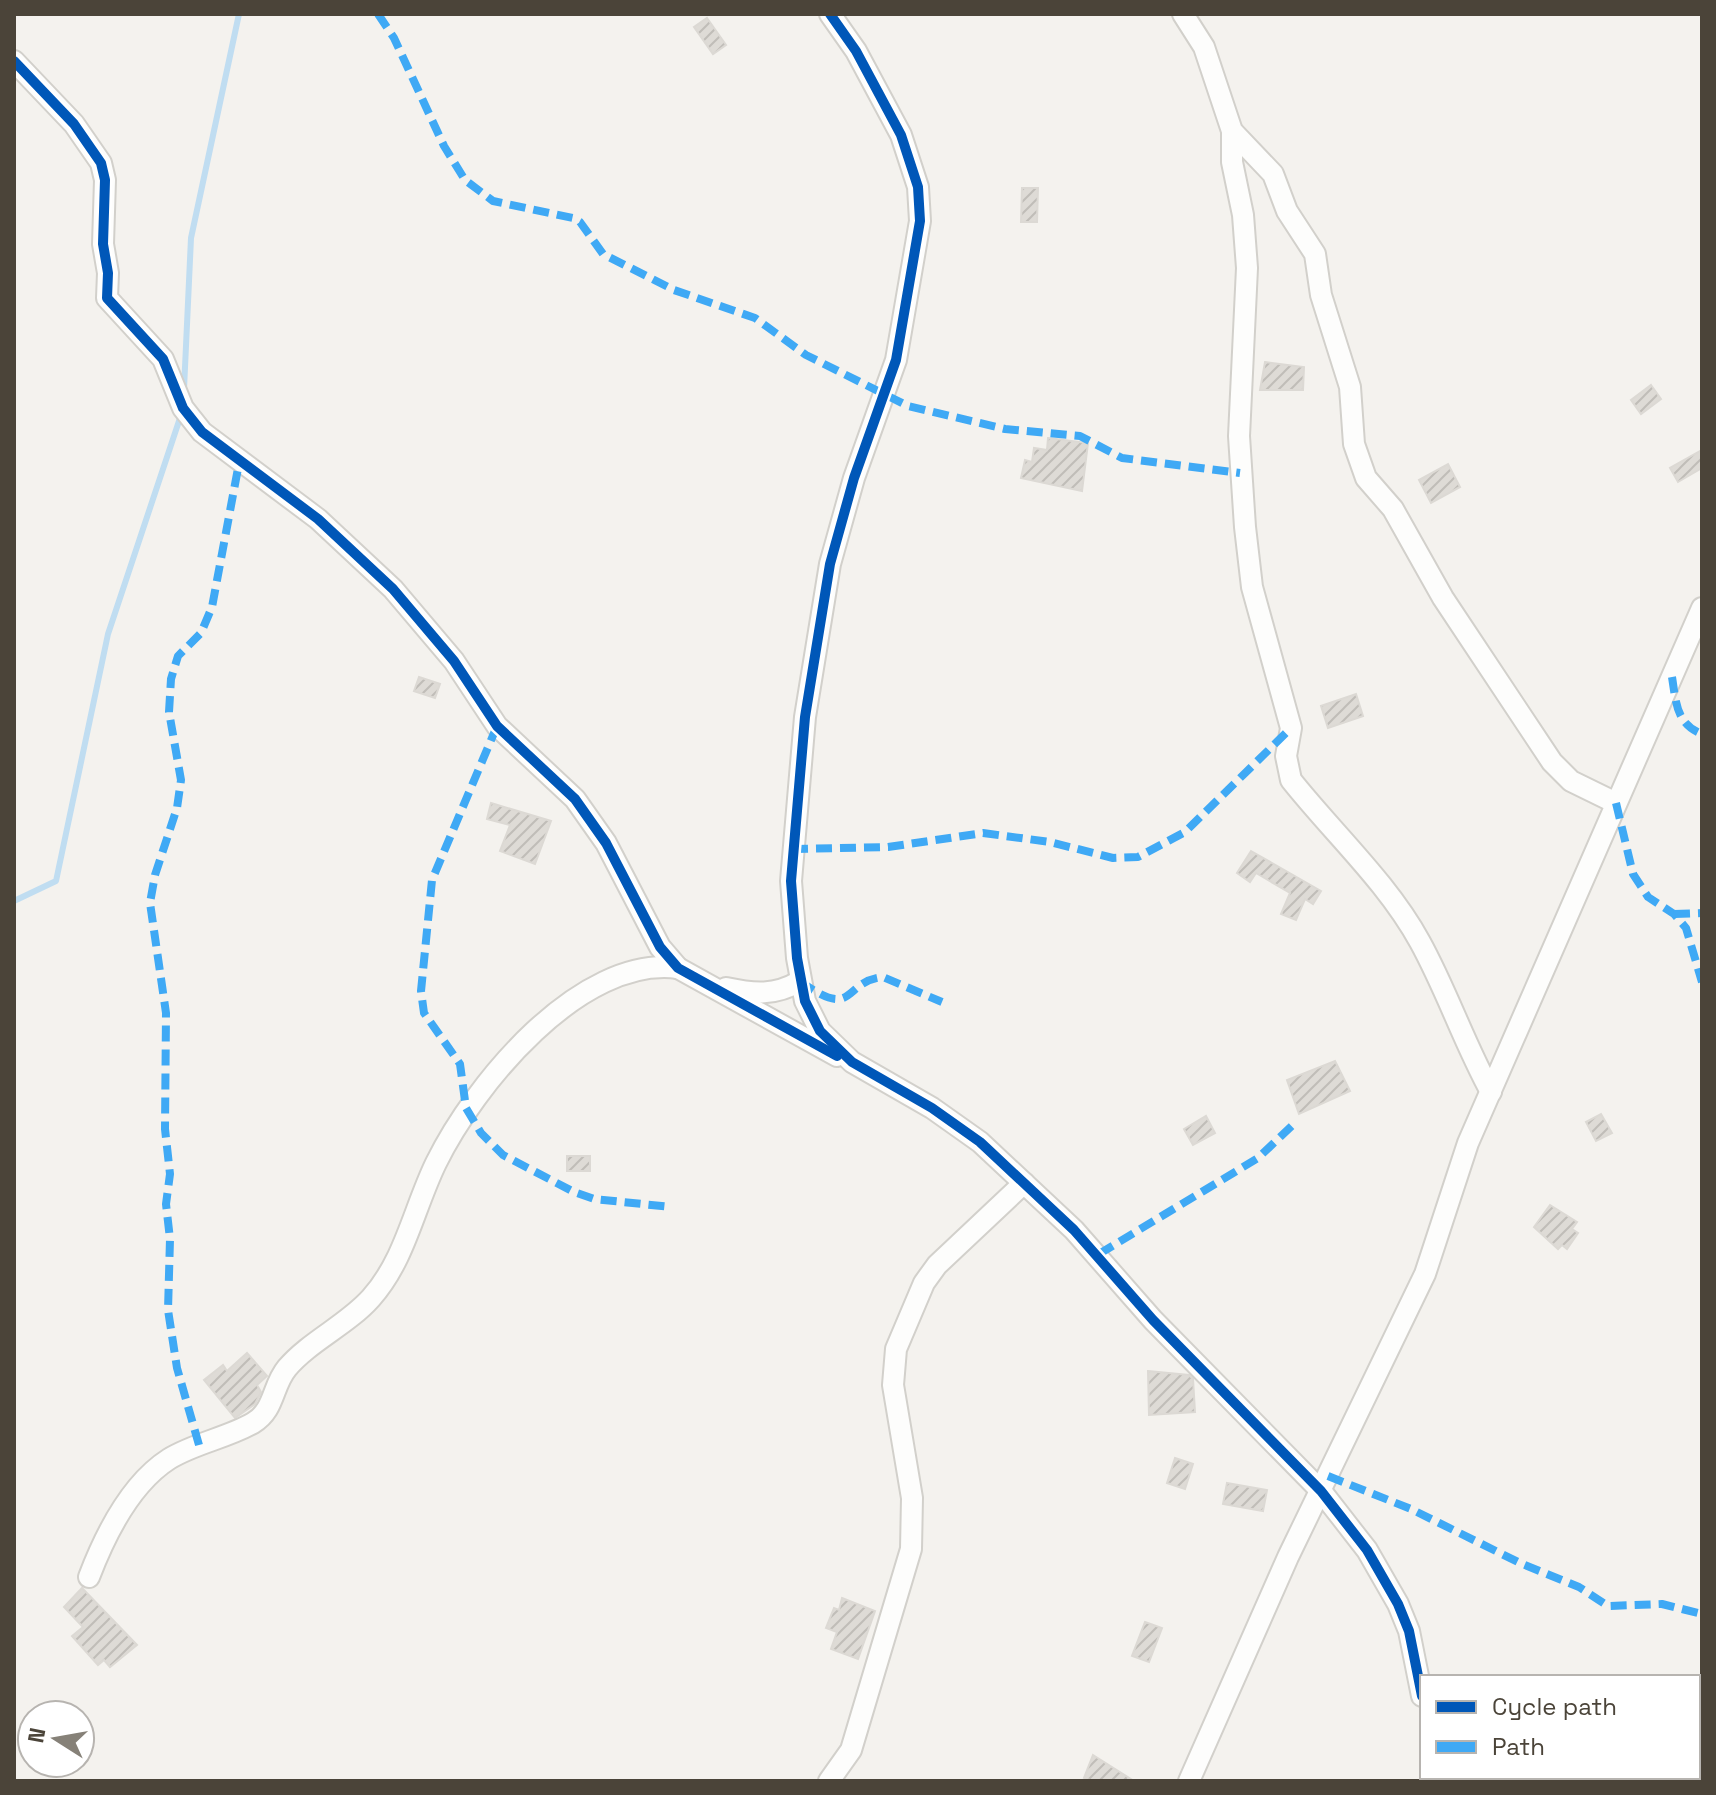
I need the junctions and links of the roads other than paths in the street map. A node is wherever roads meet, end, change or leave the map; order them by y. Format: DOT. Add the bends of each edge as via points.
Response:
graph roads {
  1 [pos="830,14"];
  2 [pos="1183,14"];
  3 [pos="14,61"];
  4 [pos="1232,131"];
  5 [pos="1702,608"];
  6 [pos="1616,803"];
  7 [pos="678,968"];
  8 [pos="800,981"];
  9 [pos="711,985"];
  10 [pos="852,1062"];
  11 [pos="1491,1092"];
  12 [pos="1024,1183"];
  13 [pos="1321,1491"];
  14 [pos="89,1577"];
  15 [pos="1420,1686"];
  16 [pos="829,1781"];
  17 [pos="1189,1781"];
  1 -- 8 [label="street" via="901,135 918,187 920,221 896,360 830,564 808,702 791,881"];
  2 -- 4 [label="street" via="1204,47"];
  3 -- 7 [label="street" via="67,115 101,163 107,298 163,359 192,421 239,463 318,519 414,611 497,726 589,816 644,919"];
  4 -- 6 [label="street" via="1273,174 1287,211 1315,254 1321,295 1350,387 1354,444 1366,478 1393,509 1443,598 1552,762 1571,781"];
  4 -- 11 [label="street" via="1247,268 1239,436 1245,527 1252,587 1291,728 1287,767 1291,780 1372,872 1419,940"];
  5 -- 6 [label="street"];
  6 -- 11 [label="street"];
  7 -- 9 [label="street"];
  7 -- 14 [label="street" via="648,968 607,983 512,1052 466,1108 430,1175 395,1264 376,1292 289,1365 270,1407 254,1423 179,1454 154,1471 120,1513"];
  8 -- 9 [label="street" via="763,994"];
  8 -- 10 [label="street" via="820,1031"];
  9 -- 10 [label="street"];
  10 -- 12 [label="street" via="932,1108"];
  11 -- 13 [label="street" via="1464,1153 1425,1274"];
  12 -- 13 [label="street" via="1099,1254 1153,1320"];
  12 -- 16 [label="street" via="937,1265 896,1349 893,1385 911,1488 911,1549 851,1750"];
  13 -- 15 [label="street" via="1367,1550 1398,1604"];
  13 -- 17 [label="street"];
}
